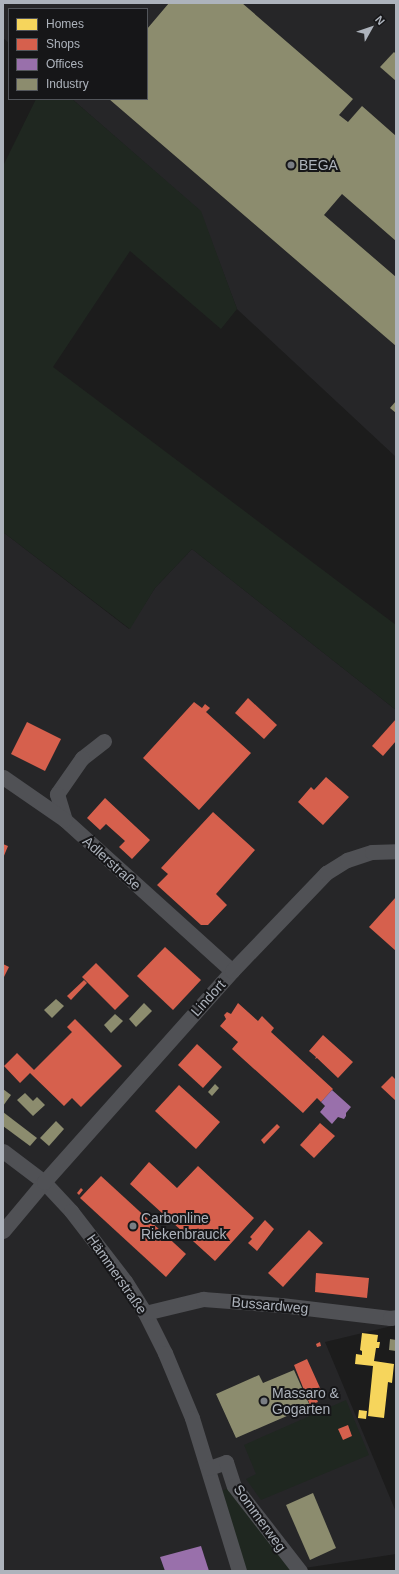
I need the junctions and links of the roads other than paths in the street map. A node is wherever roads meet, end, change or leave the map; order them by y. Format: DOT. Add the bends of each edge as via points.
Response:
graph roads {
  1 [pos="104,741"];
  2 [pos="3,777"];
  3 [pos="65,820"];
  4 [pos="396,851"];
  5 [pos="232,972"];
  6 [pos="3,1151"];
  7 [pos="44,1182"];
  8 [pos="3,1231"];
  9 [pos="146,1313"];
  10 [pos="396,1317"];
  11 [pos="209,1468"];
  12 [pos="239,1571"];
  13 [pos="300,1571"];
  1 -- 3 [label="street" via="82,758 57,794"];
  2 -- 3 [label="street, Adlerstraße"];
  3 -- 5 [label="street, Adlerstraße"];
  4 -- 5 [label="street, Lindort" via="372,852 347,860 326,873"];
  5 -- 7 [label="street, Lindort"];
  6 -- 7 [label="street, Hämmerstraße"];
  7 -- 8 [label="street, Lindort"];
  7 -- 9 [label="street, Hämmerstraße" via="97,1243"];
  9 -- 10 [label="street, Bussardweg" via="203,1299"];
  9 -- 11 [label="street, Hämmerstraße" via="192,1418"];
  11 -- 12 [label="street, Hämmerstraße"];
  11 -- 13 [label="street, Sommerweg" via="226,1462 234,1486"];
}
